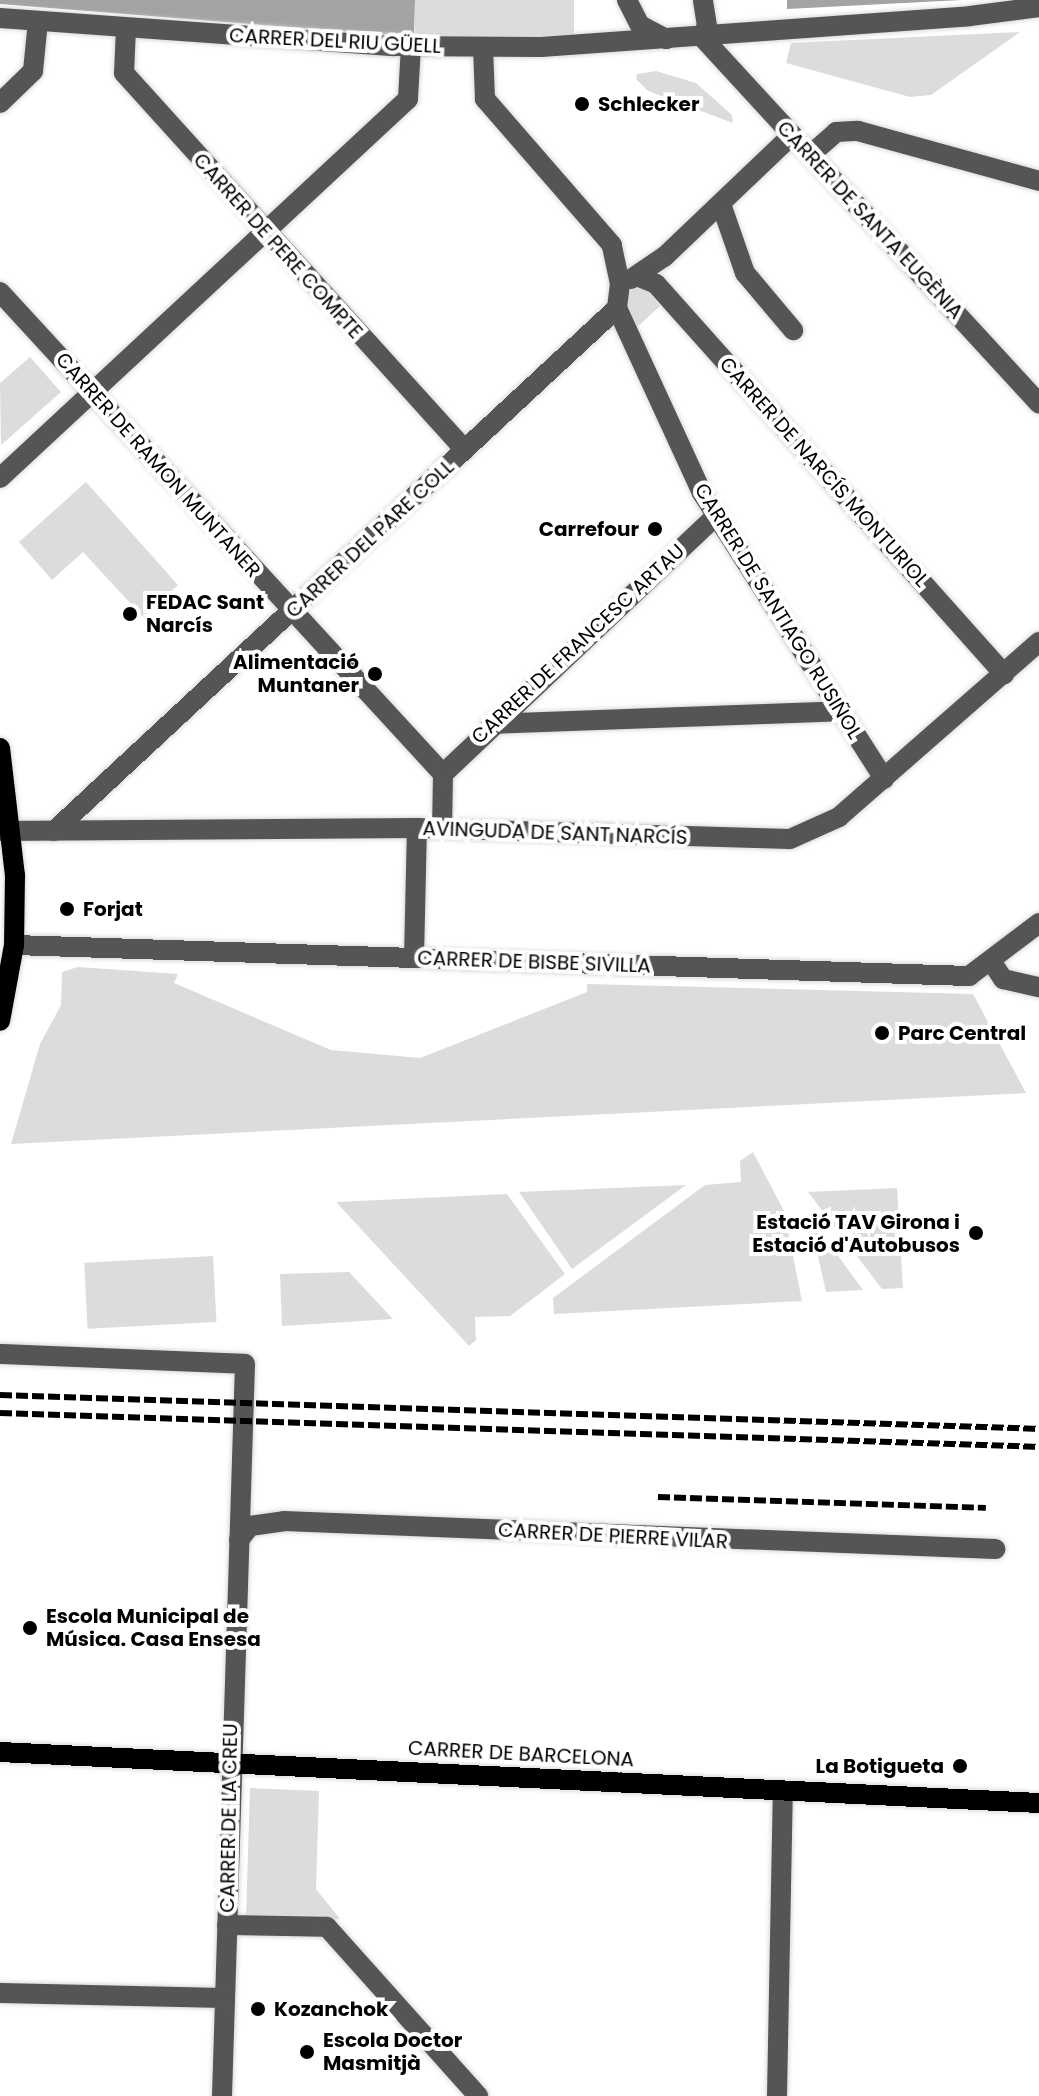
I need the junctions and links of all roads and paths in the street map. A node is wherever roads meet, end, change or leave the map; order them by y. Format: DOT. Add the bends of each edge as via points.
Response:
graph roads {
  1 [pos="627,0"];
  2 [pos="703,0"];
  3 [pos="1039,7"];
  4 [pos="0,18"];
  5 [pos="38,21"];
  6 [pos="126,28"];
  7 [pos="702,37"];
  8 [pos="669,40"];
  9 [pos="483,47"];
  10 [pos="411,56"];
  11 [pos="0,103"];
  12 [pos="792,135"];
  13 [pos="810,155"];
  14 [pos="1039,181"];
  15 [pos="721,204"];
  16 [pos="265,233"];
  17 [pos="630,280"];
  18 [pos="0,292"];
  19 [pos="617,308"];
  20 [pos="793,330"];
  21 [pos="92,394"];
  22 [pos="1038,400"];
  23 [pos="465,450"];
  24 [pos="0,478"];
  25 [pos="716,516"];
  26 [pos="292,611"];
  27 [pos="1039,642"];
  28 [pos="1004,674"];
  29 [pos="838,711"];
  30 [pos="491,724"];
  31 [pos="0,748"];
  32 [pos="443,774"];
  33 [pos="884,779"];
  34 [pos="417,828"];
  35 [pos="442,829"];
  36 [pos="6,831"];
  37 [pos="54,831"];
  38 [pos="1039,923"];
  39 [pos="14,945"];
  40 [pos="414,958"];
  41 [pos="991,961"];
  42 [pos="1039,987"];
  43 [pos="0,1021"];
  44 [pos="0,1354"];
  45 [pos="239,1540"];
  46 [pos="995,1549"];
  47 [pos="0,1752"];
  48 [pos="231,1762"];
  49 [pos="783,1791"];
  50 [pos="1039,1803"];
  51 [pos="227,1925"];
  52 [pos="0,1993"];
  53 [pos="225,1998"];
  54 [pos="222,2096"];
  55 [pos="478,2096"];
  56 [pos="777,2096"];
  1 -- 8 [label="street" via="640,25"];
  2 -- 7 [label="street" via="707,26"];
  3 -- 7 [label="street, CARRER DEL RIU GÜELL"];
  4 -- 5 [label="street, CARRER DEL RIU GÜELL"];
  5 -- 6 [label="street, CARRER DEL RIU GÜELL"];
  5 -- 11 [label="street" via="33,71"];
  6 -- 10 [label="street, CARRER DEL RIU GÜELL"];
  6 -- 16 [label="street, CARRER DE PERE COMPTE" via="124,73"];
  7 -- 8 [label="street, CARRER DEL RIU GÜELL"];
  7 -- 12 [label="street, CARRER DE SANTA EUGÈNIA"];
  8 -- 9 [label="street, CARRER DEL RIU GÜELL"];
  9 -- 10 [label="street, CARRER DEL RIU GÜELL"];
  9 -- 17 [label="street" via="485,99 612,245"];
  10 -- 16 [label="street" via="408,99"];
  12 -- 13 [label="street, CARRER DE SANTA EUGÈNIA"];
  12 -- 15 [label="street"];
  13 -- 14 [label="street" via="836,132 858,131"];
  13 -- 22 [label="street, CARRER DE SANTA EUGÈNIA"];
  15 -- 17 [label="street"];
  15 -- 20 [label="street" via="745,273"];
  16 -- 21 [label="street"];
  16 -- 23 [label="street, CARRER DE PERE COMPTE"];
  17 -- 19 [label="street"];
  17 -- 28 [label="street, CARRER DE NARCÍS MONTURIOL" via="656,284"];
  18 -- 21 [label="street, CARRER DE RAMON MUNTANER"];
  19 -- 23 [label="street, CARRER DEL PARE COLL"];
  19 -- 25 [label="street, CARRER DE SANTIAGO RUSIÑOL"];
  21 -- 24 [label="street"];
  21 -- 26 [label="street, CARRER DE RAMON MUNTANER"];
  23 -- 26 [label="street, CARRER DEL PARE COLL"];
  25 -- 29 [label="street, CARRER DE SANTIAGO RUSIÑOL"];
  25 -- 30 [label="street, CARRER DE FRANCESC ARTAU"];
  26 -- 32 [label="street, CARRER DE RAMON MUNTANER"];
  26 -- 37 [label="street, CARRER DEL PARE COLL"];
  27 -- 28 [label="street, AVINGUDA DE SANT NARCÍS"];
  28 -- 33 [label="street, AVINGUDA DE SANT NARCÍS"];
  29 -- 30 [label="street"];
  29 -- 33 [label="street, CARRER DE SANTIAGO RUSIÑOL"];
  30 -- 32 [label="street, CARRER DE FRANCESC ARTAU"];
  31 -- 36 [label="main road"];
  32 -- 35 [label="street"];
  33 -- 35 [label="street, AVINGUDA DE SANT NARCÍS" via="839,817 790,839"];
  34 -- 35 [label="street, AVINGUDA DE SANT NARCÍS"];
  34 -- 37 [label="street, AVINGUDA DE SANT NARCÍS"];
  34 -- 40 [label="street"];
  36 -- 37 [label="street, AVINGUDA DE SANT NARCÍS"];
  36 -- 39 [label="main road"];
  38 -- 41 [label="street, CARRER DE BISBE SIVILLA"];
  39 -- 40 [label="street, CARRER DE BISBE SIVILLA" via="101,952"];
  39 -- 43 [label="main road"];
  40 -- 41 [label="street, CARRER DE BISBE SIVILLA" via="969,976"];
  41 -- 42 [label="street" via="1003,979"];
  44 -- 45 [label="street, CARRER DE LA CREU" via="245,1364"];
  45 -- 46 [label="street, CARRER DE PIERRE VILAR" via="250,1526 284,1521"];
  45 -- 48 [label="street, CARRER DE LA CREU"];
  47 -- 48 [label="main road, CARRER DE BARCELONA"];
  48 -- 49 [label="main road, CARRER DE BARCELONA"];
  48 -- 51 [label="street, CARRER DE LA CREU"];
  49 -- 50 [label="main road, CARRER DE BARCELONA"];
  49 -- 56 [label="street"];
  51 -- 53 [label="street, CARRER DE LA CREU"];
  51 -- 55 [label="street" via="327,1927"];
  52 -- 53 [label="street"];
  53 -- 54 [label="street, CARRER DE LA CREU"];
}
